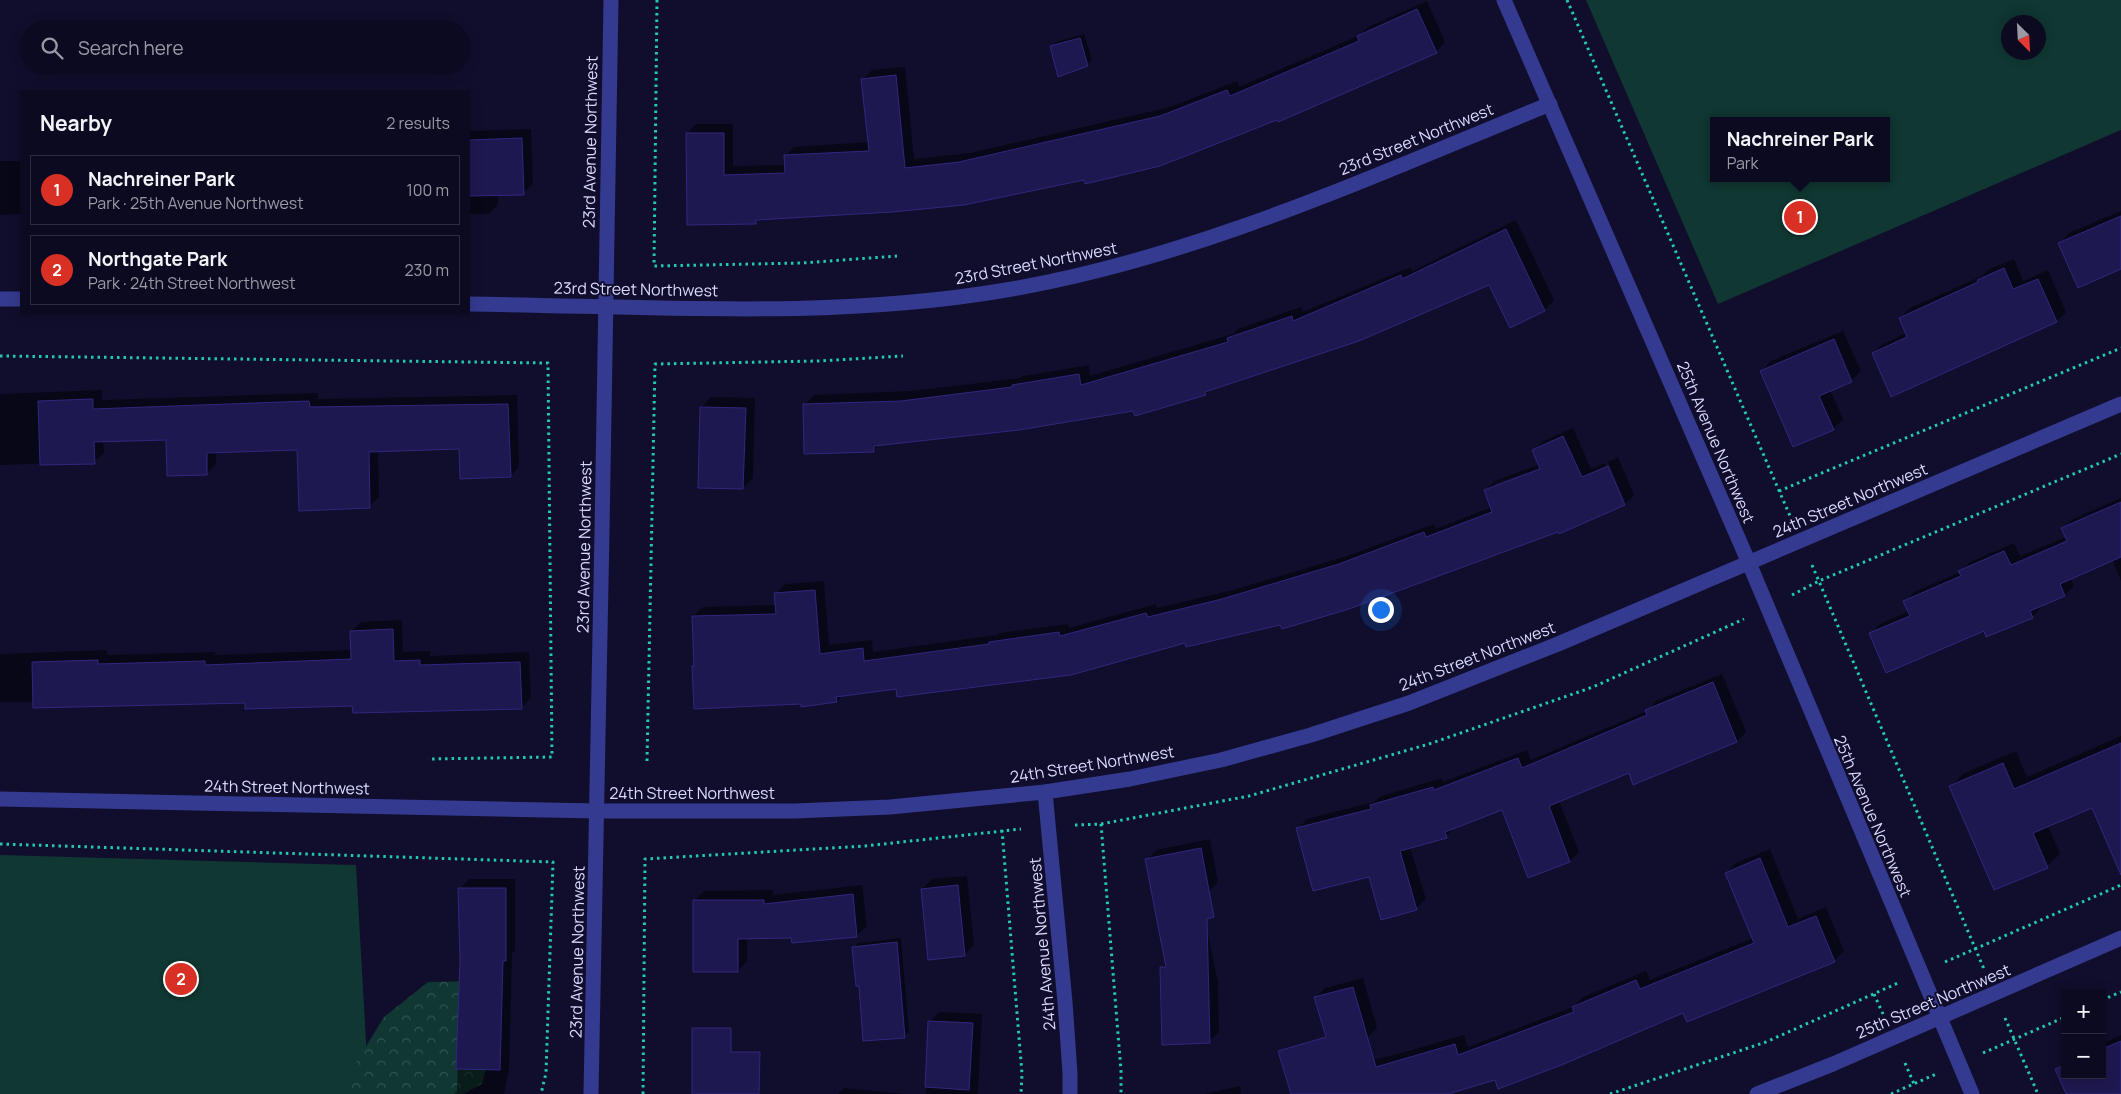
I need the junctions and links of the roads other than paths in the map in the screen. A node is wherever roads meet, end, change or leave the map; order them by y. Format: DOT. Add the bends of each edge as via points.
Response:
graph roads {
  1 [pos="611,0"];
  2 [pos="1504,0"];
  3 [pos="1550,104"];
  4 [pos="0,299"];
  5 [pos="20,299"];
  6 [pos="470,304"];
  7 [pos="604,306"];
  8 [pos="2121,404"];
  9 [pos="1749,562"];
  10 [pos="1045,792"];
  11 [pos="0,799"];
  12 [pos="598,811"];
  13 [pos="2121,938"];
  14 [pos="1939,1018"];
  15 [pos="591,1094"];
  16 [pos="1070,1094"];
  17 [pos="1757,1094"];
  18 [pos="1972,1094"];
  1 -- 7 [label="street, 23rd Avenue Northwest"];
  2 -- 3 [label="street, 25th Avenue Northwest"];
  3 -- 7 [label="street, 23rd Street Northwest" via="1272,217 1160,255 1090,273 1005,290 872,304 791,308"];
  3 -- 9 [label="street, 25th Avenue Northwest"];
  4 -- 5 [label="street"];
  6 -- 7 [label="street, 23rd Street Northwest"];
  7 -- 12 [label="street, 23rd Avenue Northwest"];
  8 -- 9 [label="street, 24th Street Northwest"];
  9 -- 10 [label="street, 24th Street Northwest" via="1558,644 1409,703 1221,760"];
  9 -- 14 [label="street, 25th Avenue Northwest"];
  10 -- 12 [label="street, 24th Street Northwest" via="890,807 805,811"];
  10 -- 16 [label="street, 24th Avenue Northwest"];
  11 -- 12 [label="street, 24th Street Northwest"];
  12 -- 15 [label="street, 23rd Avenue Northwest"];
  13 -- 14 [label="street, 25th Street Northwest"];
  14 -- 17 [label="street, 25th Street Northwest"];
  14 -- 18 [label="street, 25th Avenue Northwest"];
}
